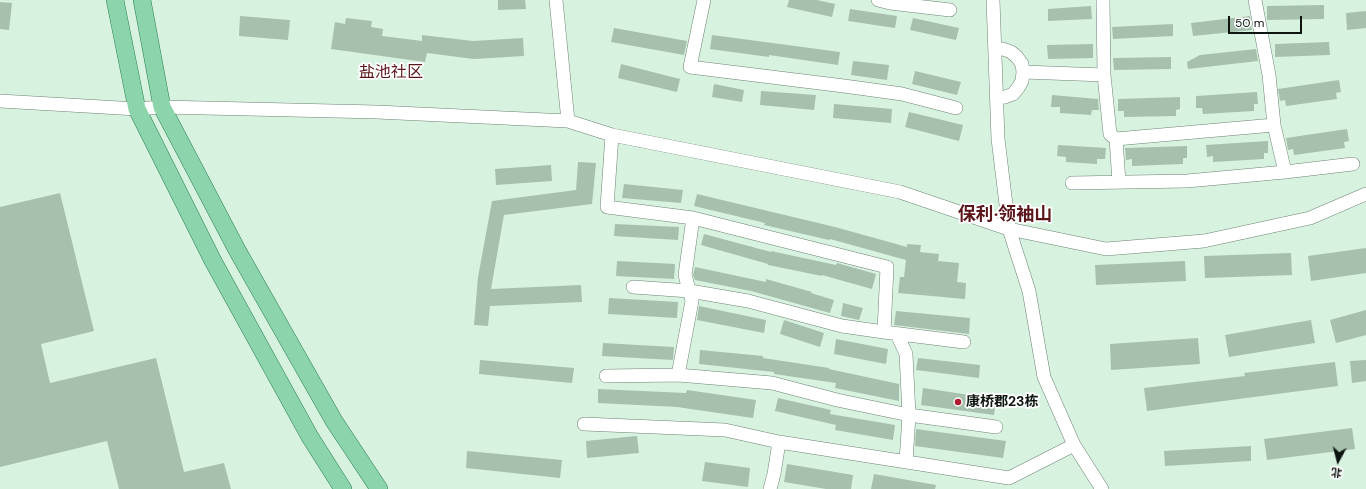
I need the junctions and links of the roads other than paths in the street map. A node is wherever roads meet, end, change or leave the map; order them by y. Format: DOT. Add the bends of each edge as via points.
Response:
graph roads {
  1 [pos="115,0"];
  2 [pos="142,0"];
  3 [pos="556,0"];
  4 [pos="704,0"];
  5 [pos="878,0"];
  6 [pos="993,0"];
  7 [pos="1103,0"];
  8 [pos="1255,0"];
  9 [pos="950,10"];
  10 [pos="995,49"];
  11 [pos="1023,72"];
  12 [pos="1104,75"];
  13 [pos="997,98"];
  14 [pos="0,101"];
  15 [pos="162,108"];
  16 [pos="956,108"];
  17 [pos="137,109"];
  18 [pos="568,121"];
  19 [pos="1274,125"];
  20 [pos="612,135"];
  21 [pos="1116,139"];
  22 [pos="1353,164"];
  23 [pos="1285,172"];
  24 [pos="1119,182"];
  25 [pos="1072,183"];
  26 [pos="1366,194"];
  27 [pos="693,218"];
  28 [pos="1009,229"];
  29 [pos="633,287"];
  30 [pos="690,291"];
  31 [pos="890,333"];
  32 [pos="964,342"];
  33 [pos="678,375"];
  34 [pos="606,376"];
  35 [pos="909,415"];
  36 [pos="584,424"];
  37 [pos="996,427"];
  38 [pos="779,442"];
  39 [pos="1074,445"];
  40 [pos="906,462"];
  41 [pos="343,489"];
  42 [pos="379,489"];
  43 [pos="770,489"];
  44 [pos="1102,489"];
  1 -- 17 [label="main road"];
  2 -- 15 [label="main road"];
  3 -- 18 [label="street"];
  4 -- 16 [label="street" via="690,67 902,94"];
  5 -- 9 [label="street"];
  6 -- 10 [label="street"];
  7 -- 12 [label="street"];
  8 -- 19 [label="street" via="1269,75"];
  10 -- 11 [label="street" via="1007,50 1018,57"];
  10 -- 13 [label="street"];
  11 -- 12 [label="street"];
  11 -- 13 [label="street" via="1022,81 1012,94"];
  12 -- 21 [label="street" via="1110,134"];
  13 -- 28 [label="street" via="998,139"];
  14 -- 17 [label="street"];
  15 -- 17 [label="street"];
  15 -- 18 [label="street" via="377,112"];
  15 -- 42 [label="main road" via="240,257 334,421"];
  17 -- 41 [label="main road" via="213,262 310,437"];
  18 -- 20 [label="street"];
  19 -- 21 [label="street"];
  19 -- 23 [label="street"];
  20 -- 27 [label="street" via="607,207"];
  20 -- 28 [label="street" via="900,192"];
  21 -- 24 [label="street"];
  22 -- 23 [label="street"];
  23 -- 24 [label="street" via="1187,181"];
  24 -- 25 [label="street"];
  26 -- 28 [label="street" via="1310,218 1204,241 1106,249"];
  27 -- 30 [label="street" via="685,275"];
  27 -- 31 [label="street" via="887,267"];
  28 -- 39 [label="street" via="1029,291 1044,377"];
  29 -- 30 [label="street"];
  30 -- 31 [label="street" via="748,301 842,326"];
  30 -- 33 [label="street" via="692,301"];
  31 -- 32 [label="street"];
  31 -- 35 [label="street" via="906,354"];
  33 -- 34 [label="street"];
  33 -- 35 [label="street" via="772,383"];
  35 -- 37 [label="street"];
  35 -- 40 [label="street"];
  36 -- 38 [label="street" via="725,430"];
  38 -- 40 [label="street"];
  38 -- 43 [label="street"];
  39 -- 40 [label="street" via="1009,478"];
  39 -- 44 [label="street"];
}
